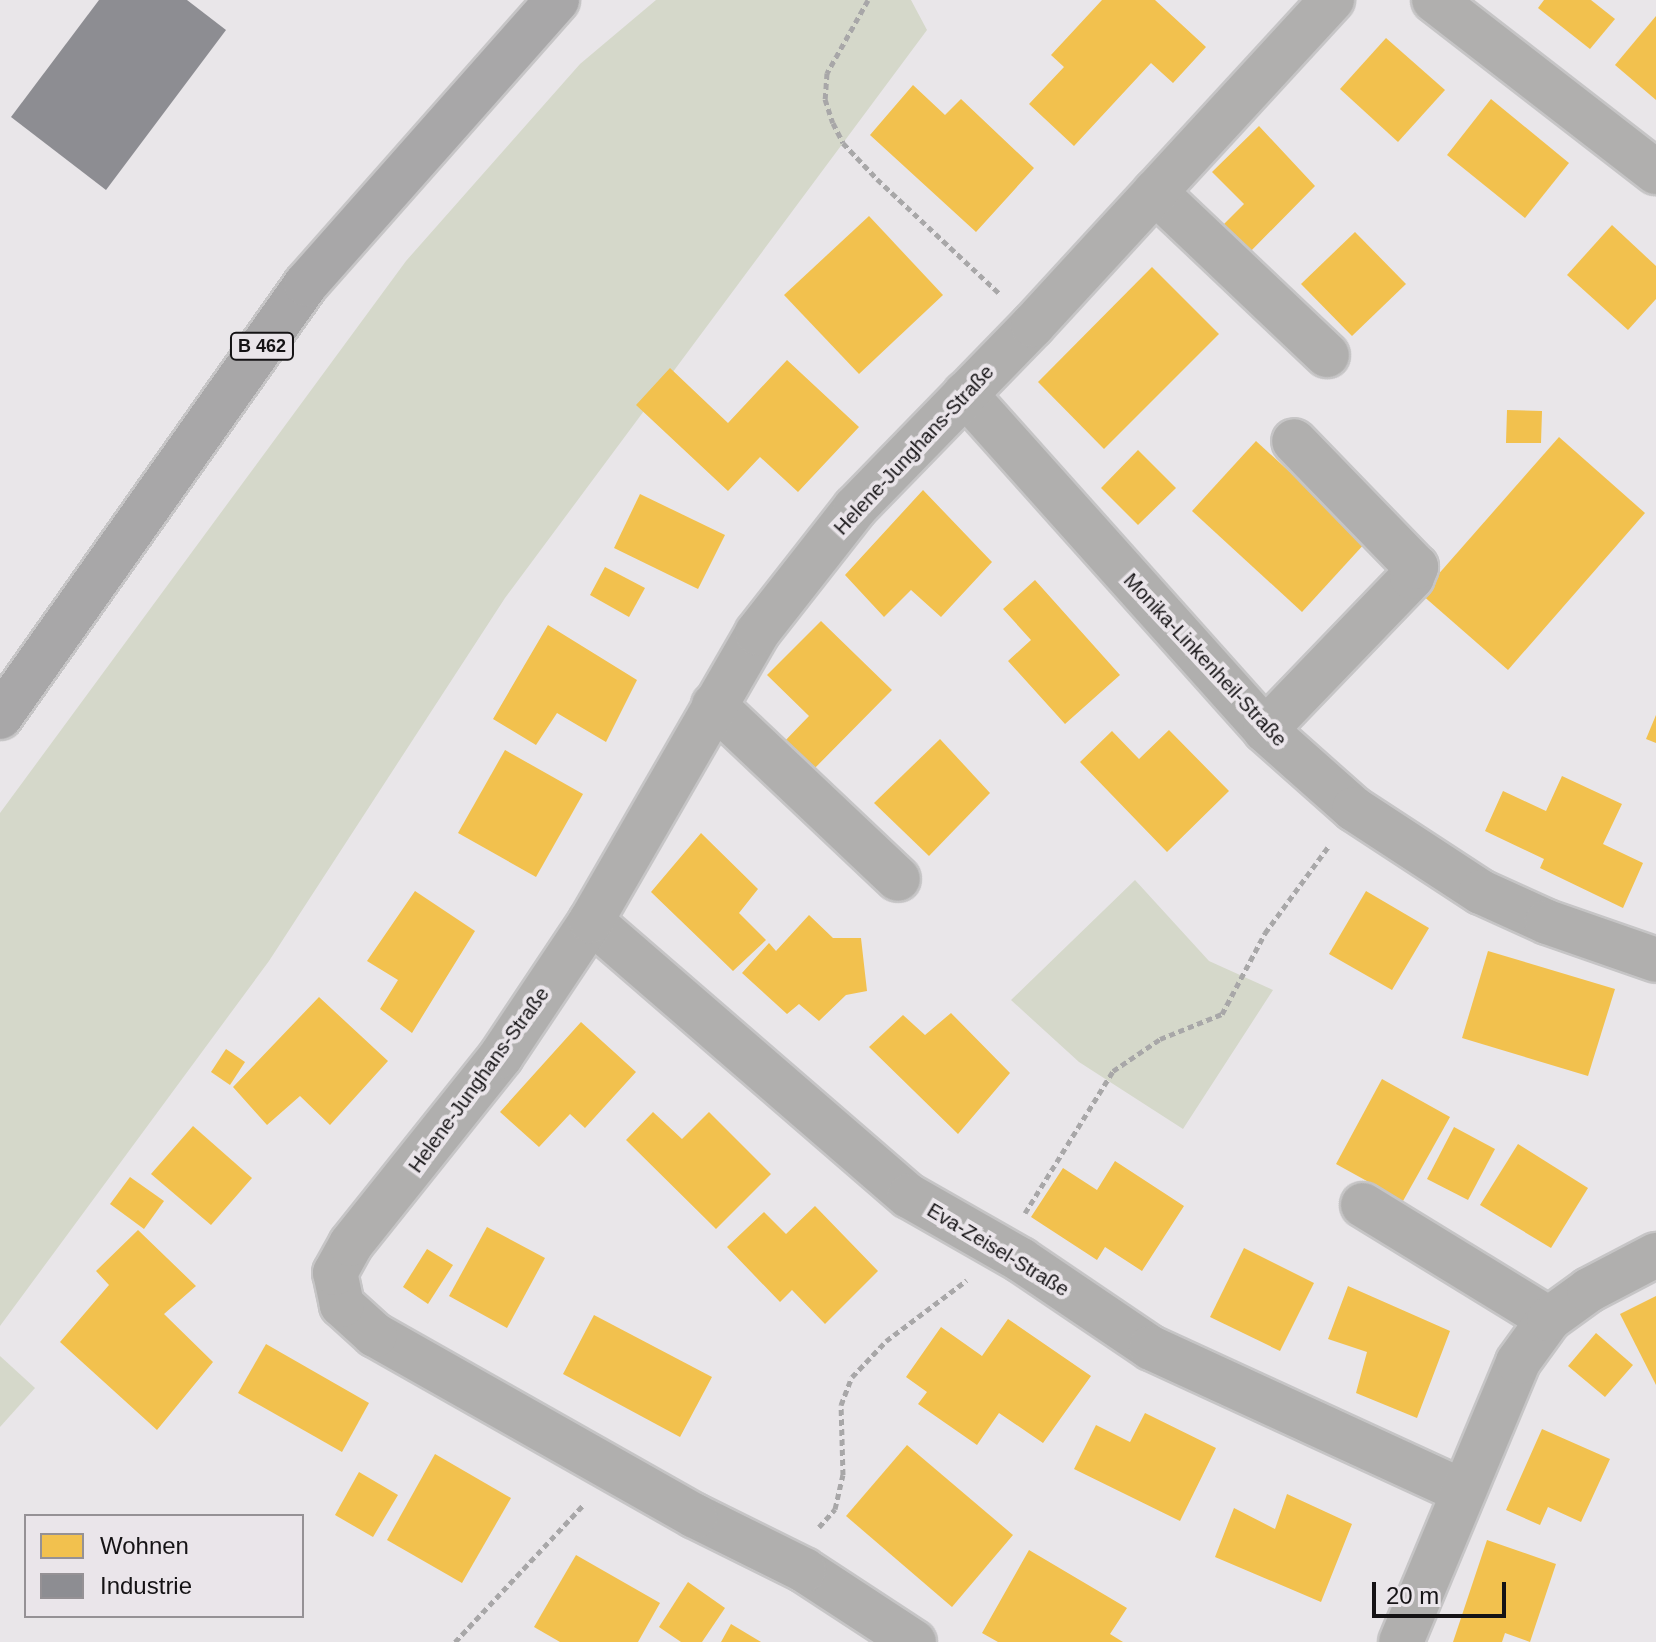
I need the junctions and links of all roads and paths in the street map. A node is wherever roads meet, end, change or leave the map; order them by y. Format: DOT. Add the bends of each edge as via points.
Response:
graph roads {
  1 [pos="557,0"];
  2 [pos="868,0"];
  3 [pos="1332,0"];
  4 [pos="1434,0"];
  5 [pos="1656,172"];
  6 [pos="1155,192"];
  7 [pos="1033,325"];
  8 [pos="1327,355"];
  9 [pos="965,394"];
  10 [pos="1294,441"];
  11 [pos="714,705"];
  12 [pos="0,717"];
  13 [pos="1265,730"];
  14 [pos="1354,809"];
  15 [pos="898,879"];
  16 [pos="591,921"];
  17 [pos="1656,960"];
  18 [pos="1363,1205"];
  19 [pos="1002,1250"];
  20 [pos="1656,1255"];
  21 [pos="1549,1319"];
  22 [pos="615,1471"];
  23 [pos="1462,1491"];
  24 [pos="790,1562"];
  25 [pos="455,1642"];
  26 [pos="914,1642"];
  27 [pos="1401,1642"];
  1 -- 12 [label="main road, B 462" via="306,284"];
  2 -- 7 [label="path" via="827,73 825,99 843,143"];
  3 -- 6 [label="street, Helene-Junghans-Straße"];
  4 -- 5 [label="street"];
  6 -- 7 [label="street, Helene-Junghans-Straße"];
  6 -- 8 [label="street"];
  7 -- 9 [label="street, Helene-Junghans-Straße"];
  9 -- 11 [label="street, Helene-Junghans-Straße" via="855,508 757,633"];
  9 -- 13 [label="street, Monika-Linkenheil-Straße"];
  10 -- 13 [label="street" via="1416,567"];
  11 -- 15 [label="street"];
  11 -- 16 [label="street, Helene-Junghans-Straße"];
  13 -- 14 [label="street, Monika-Linkenheil-Straße"];
  14 -- 17 [label="street, Monika-Linkenheil-Straße" via="1481,892 1547,922"];
  14 -- 19 [label="path" via="1265,933 1222,1014 1160,1039 1113,1071"];
  16 -- 19 [label="street, Eva-Zeisel-Straße" via="909,1196"];
  16 -- 22 [label="street, Helene-Junghans-Straße" via="501,1056 351,1244 335,1273 342,1305 375,1335"];
  18 -- 21 [label="street"];
  19 -- 23 [label="street, Eva-Zeisel-Straße" via="1151,1348"];
  19 -- 24 [label="path" via="886,1341 852,1377 841,1405 843,1475 835,1509"];
  20 -- 21 [label="street" via="1589,1290"];
  21 -- 23 [label="street" via="1518,1362"];
  22 -- 24 [label="street, Helene-Junghans-Straße"];
  22 -- 25 [label="path"];
  23 -- 27 [label="street"];
  24 -- 26 [label="street, Helene-Junghans-Straße"];
}
